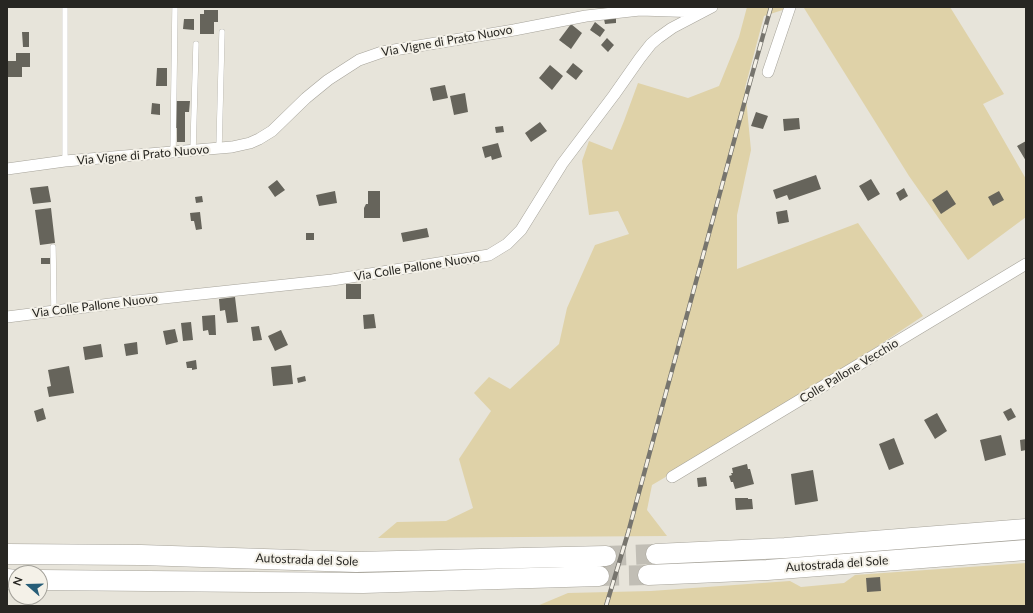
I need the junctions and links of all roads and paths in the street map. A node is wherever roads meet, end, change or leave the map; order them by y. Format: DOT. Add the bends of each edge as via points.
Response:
graph roads {
  1 [pos="65,7"];
  2 [pos="175,7"];
  3 [pos="712,7"];
  4 [pos="790,7"];
  5 [pos="702,12"];
  6 [pos="222,32"];
  7 [pos="196,44"];
  8 [pos="768,72"];
  9 [pos="219,148"];
  10 [pos="193,151"];
  11 [pos="173,153"];
  12 [pos="65,161"];
  13 [pos="7,169"];
  14 [pos="53,248"];
  15 [pos="1026,264"];
  16 [pos="54,311"];
  17 [pos="7,317"];
  18 [pos="672,477"];
  19 [pos="1026,529"];
  20 [pos="1026,550"];
  21 [pos="7,554"];
  22 [pos="656,554"];
  23 [pos="606,556"];
  24 [pos="648,575"];
  25 [pos="599,576"];
  26 [pos="48,580"];
  1 -- 12 [label="lane"];
  2 -- 11 [label="lane"];
  3 -- 5 [label="street, Via Colle Pallone Nuovo"];
  4 -- 8 [label="street"];
  5 -- 9 [label="street, Via Vigne di Prato Nuovo" via="640,10 586,16 382,52 359,60 328,80 266,135 242,145"];
  5 -- 16 [label="street, Via Colle Pallone Nuovo" via="665,32 645,51 562,164 521,230 507,244 489,255 332,280"];
  6 -- 9 [label="lane"];
  7 -- 10 [label="lane"];
  9 -- 10 [label="street, Via Vigne di Prato Nuovo"];
  10 -- 11 [label="street, Via Vigne di Prato Nuovo"];
  11 -- 12 [label="street, Via Vigne di Prato Nuovo"];
  12 -- 13 [label="street, Via Vigne di Prato Nuovo"];
  14 -- 16 [label="lane"];
  15 -- 18 [label="street, Colle Pallone Vecchio"];
  16 -- 17 [label="street, Via Colle Pallone Nuovo"];
  19 -- 22 [label="highway, Autostrada del Sole" via="785,548"];
  20 -- 24 [label="highway, Autostrada del Sole" via="767,570"];
  21 -- 23 [label="highway, Autostrada del Sole" via="141,555 356,562"];
  25 -- 26 [label="highway, Autostrada del Sole" via="363,583"];
}
